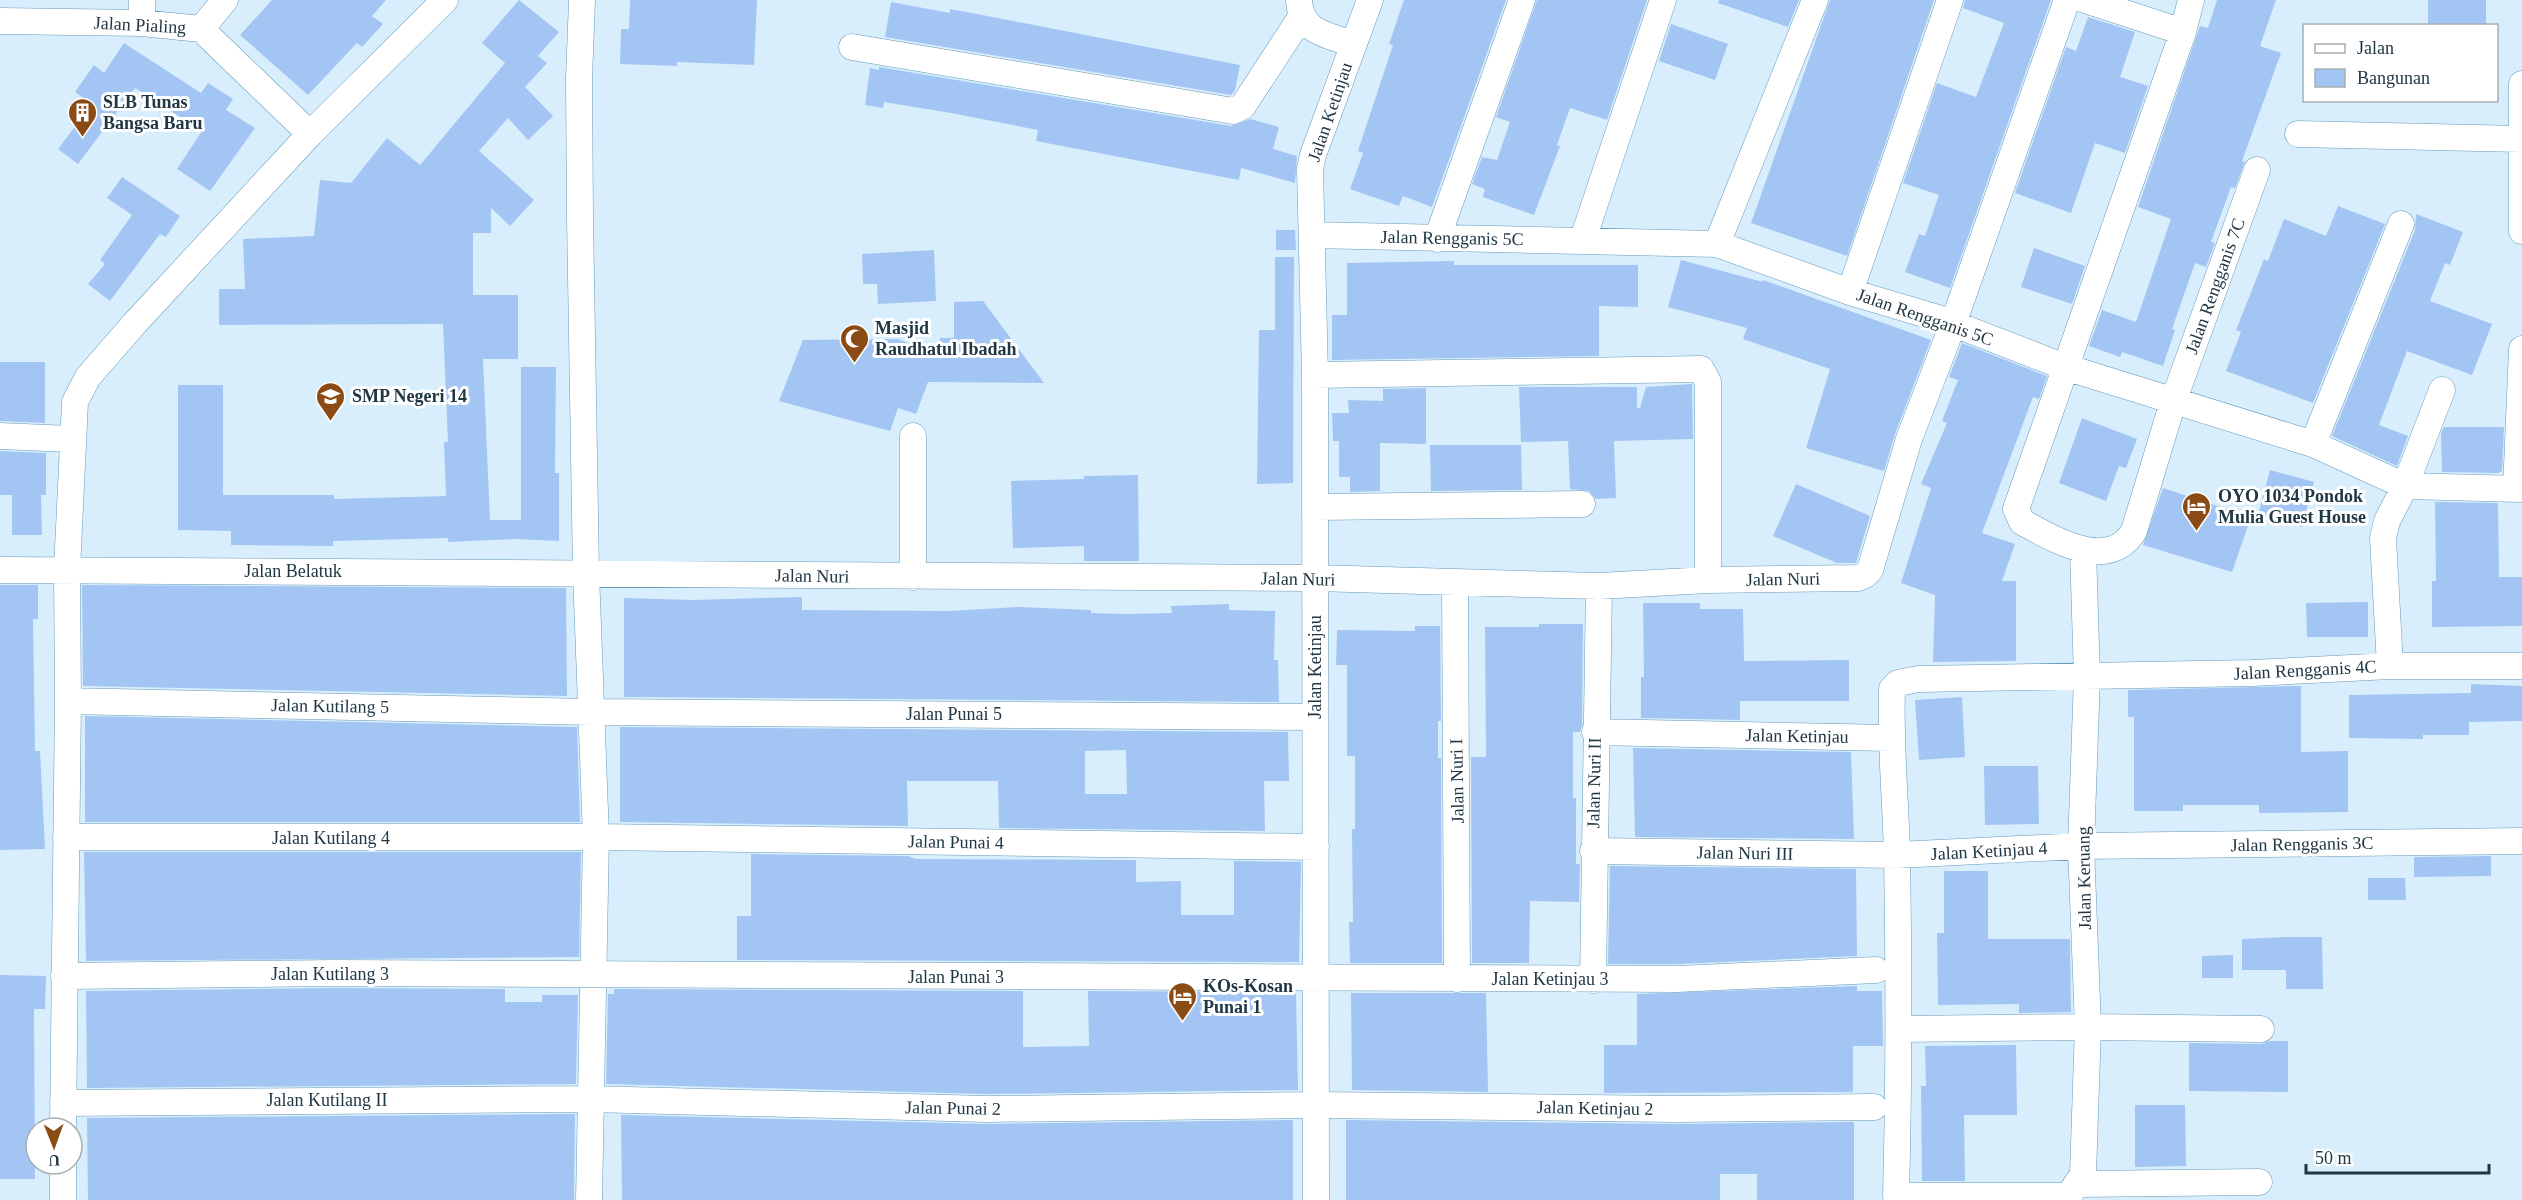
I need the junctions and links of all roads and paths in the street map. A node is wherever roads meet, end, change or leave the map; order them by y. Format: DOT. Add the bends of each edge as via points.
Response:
graph roads {
  1 [pos="225,0"];
  2 [pos="445,0"];
  3 [pos="582,0"];
  4 [pos="1370,0"];
  5 [pos="1522,0"];
  6 [pos="1663,0"];
  7 [pos="1815,0"];
  8 [pos="1950,0"];
  9 [pos="2067,0"];
  10 [pos="2085,0"];
  11 [pos="2191,0"];
  12 [pos="1300,8"];
  13 [pos="142,12"];
  14 [pos="1,14"];
  15 [pos="201,29"];
  16 [pos="2183,32"];
  17 [pos="1353,44"];
  18 [pos="852,47"];
  19 [pos="2522,84"];
  20 [pos="309,134"];
  21 [pos="2298,134"];
  22 [pos="2521,139"];
  23 [pos="2257,170"];
  24 [pos="2401,224"];
  25 [pos="2522,231"];
  26 [pos="1311,235"];
  27 [pos="1437,239"];
  28 [pos="1583,239"];
  29 [pos="1717,244"];
  30 [pos="1850,292"];
  31 [pos="1953,324"];
  32 [pos="2522,349"];
  33 [pos="2065,367"];
  34 [pos="1315,375"];
  35 [pos="2442,390"];
  36 [pos="2173,402"];
  37 [pos="0,436"];
  38 [pos="913,436"];
  39 [pos="71,439"];
  40 [pos="2313,444"];
  41 [pos="2405,486"];
  42 [pos="2519,489"];
  43 [pos="1582,504"];
  44 [pos="1315,507"];
  45 [pos="2083,550"];
  46 [pos="0,570"];
  47 [pos="67,570"];
  48 [pos="586,573"];
  49 [pos="913,577"];
  50 [pos="1316,578"];
  51 [pos="1708,580"];
  52 [pos="1455,584"];
  53 [pos="1599,586"];
  54 [pos="2390,666"];
  55 [pos="2522,666"];
  56 [pos="2087,677"];
  57 [pos="68,701"];
  58 [pos="592,712"];
  59 [pos="1316,717"];
  60 [pos="1595,732"];
  61 [pos="1890,738"];
  62 [pos="66,837"];
  63 [pos="596,837"];
  64 [pos="2522,841"];
  65 [pos="2081,846"];
  66 [pos="1316,847"];
  67 [pos="1593,851"];
  68 [pos="1897,855"];
  69 [pos="1876,970"];
  70 [pos="595,975"];
  71 [pos="64,976"];
  72 [pos="1316,978"];
  73 [pos="1457,979"];
  74 [pos="1593,980"];
  75 [pos="2088,1027"];
  76 [pos="1899,1029"];
  77 [pos="2261,1029"];
  78 [pos="590,1099"];
  79 [pos="1316,1105"];
  80 [pos="1874,1107"];
  81 [pos="63,1115"];
  82 [pos="63,1176"];
  83 [pos="2259,1182"];
  84 [pos="2071,1193"];
  85 [pos="63,1200"];
  86 [pos="589,1200"];
  87 [pos="1316,1200"];
  1 -- 15 [label="street"];
  2 -- 20 [label="street"];
  3 -- 48 [label="street" via="579,79"];
  4 -- 17 [label="street, Jalan Ketinjau"];
  5 -- 27 [label="street"];
  6 -- 28 [label="street"];
  7 -- 29 [label="street"];
  8 -- 30 [label="street"];
  9 -- 31 [label="street"];
  10 -- 16 [label="street"];
  11 -- 16 [label="street"];
  12 -- 17 [label="street" via="1314,31"];
  12 -- 18 [label="street" via="1243,106 1233,111"];
  13 -- 14 [label="street, Jalan Pialing"];
  13 -- 15 [label="street, Jalan Pialing"];
  15 -- 20 [label="street, Jalan Pialing"];
  16 -- 33 [label="street"];
  17 -- 26 [label="street, Jalan Ketinjau" via="1312,154"];
  19 -- 22 [label="street"];
  20 -- 39 [label="street" via="88,377 75,402"];
  21 -- 22 [label="street"];
  22 -- 25 [label="street"];
  23 -- 36 [label="street, Jalan Rengganis 7C"];
  24 -- 40 [label="street"];
  26 -- 27 [label="street, Jalan Rengganis 5C"];
  26 -- 34 [label="street, Jalan Ketinjau"];
  27 -- 28 [label="street, Jalan Rengganis 5C"];
  28 -- 29 [label="street, Jalan Rengganis 5C"];
  29 -- 30 [label="street, Jalan Rengganis 5C"];
  30 -- 31 [label="street, Jalan Rengganis 5C"];
  31 -- 33 [label="street, Jalan Rengganis 5C"];
  31 -- 51 [label="street, Jalan Nuri" via="1909,439 1866,575"];
  32 -- 42 [label="street"];
  33 -- 36 [label="street, Jalan Rengganis 5C"];
  33 -- 45 [label="street" via="2016,509 2022,522 2069,547"];
  34 -- 44 [label="street, Jalan Ketinjau"];
  34 -- 51 [label="street" via="1701,369 1708,382"];
  35 -- 41 [label="street"];
  36 -- 40 [label="street, Jalan Rengganis 5C"];
  36 -- 45 [label="street" via="2131,536 2116,548"];
  37 -- 39 [label="street"];
  38 -- 49 [label="street"];
  39 -- 47 [label="street"];
  40 -- 41 [label="street, Jalan Rengganis 5C"];
  41 -- 42 [label="street, Jalan Rengganis 5C"];
  41 -- 54 [label="street" via="2387,520 2383,538"];
  43 -- 44 [label="street"];
  44 -- 50 [label="street, Jalan Ketinjau"];
  45 -- 56 [label="street, Jalan Keruang"];
  46 -- 47 [label="street, Jalan Belatuk"];
  47 -- 48 [label="street, Jalan Belatuk"];
  47 -- 57 [label="street"];
  48 -- 49 [label="street, Jalan Nuri"];
  48 -- 58 [label="street"];
  49 -- 50 [label="street, Jalan Nuri"];
  50 -- 52 [label="street, Jalan Nuri"];
  50 -- 59 [label="street, Jalan Ketinjau"];
  51 -- 53 [label="street, Jalan Nuri"];
  52 -- 53 [label="street, Jalan Nuri"];
  52 -- 73 [label="street, Jalan Nuri I"];
  53 -- 60 [label="street, Jalan Nuri II"];
  54 -- 55 [label="street, Jalan Rengganis 4C"];
  54 -- 56 [label="street, Jalan Rengganis 4C"];
  56 -- 61 [label="street, Jalan Rengganis 4C" via="1906,679 1892,689"];
  56 -- 65 [label="street, Jalan Keruang"];
  57 -- 58 [label="street, Jalan Kutilang 5"];
  57 -- 62 [label="street"];
  58 -- 59 [label="street, Jalan Punai 5"];
  58 -- 63 [label="street"];
  59 -- 66 [label="street, Jalan Ketinjau"];
  60 -- 61 [label="street, Jalan Ketinjau"];
  60 -- 67 [label="street, Jalan Nuri II"];
  61 -- 68 [label="street"];
  62 -- 63 [label="street, Jalan Kutilang 4"];
  62 -- 71 [label="street"];
  63 -- 66 [label="street, Jalan Punai 4"];
  63 -- 70 [label="street"];
  64 -- 65 [label="street, Jalan Rengganis 3C"];
  65 -- 68 [label="street, Jalan Ketinjau 4"];
  65 -- 75 [label="street, Jalan Keruang"];
  66 -- 72 [label="street, Jalan Ketinjau"];
  67 -- 68 [label="street, Jalan Nuri III"];
  67 -- 74 [label="street, Jalan Nuri II"];
  68 -- 76 [label="street"];
  69 -- 74 [label="street, Jalan Ketinjau 3"];
  70 -- 71 [label="street, Jalan Kutilang 3"];
  70 -- 72 [label="street, Jalan Punai 3"];
  70 -- 78 [label="street"];
  71 -- 81 [label="street"];
  72 -- 73 [label="street, Jalan Ketinjau 3"];
  72 -- 79 [label="street, Jalan Ketinjau"];
  73 -- 74 [label="street, Jalan Ketinjau 3"];
  75 -- 76 [label="street"];
  75 -- 77 [label="street"];
  75 -- 84 [label="street, Jalan Keruang" via="2083,1174"];
  76 -- 84 [label="street" via="1896,1196"];
  78 -- 79 [label="street, Jalan Punai 2" via="987,1109"];
  78 -- 81 [label="street, Jalan Kutilang II"];
  78 -- 86 [label="street"];
  79 -- 80 [label="street, Jalan Ketinjau 2"];
  79 -- 87 [label="street, Jalan Ketinjau"];
  82 -- 85 [label="street"];
  83 -- 84 [label="street"];
}
